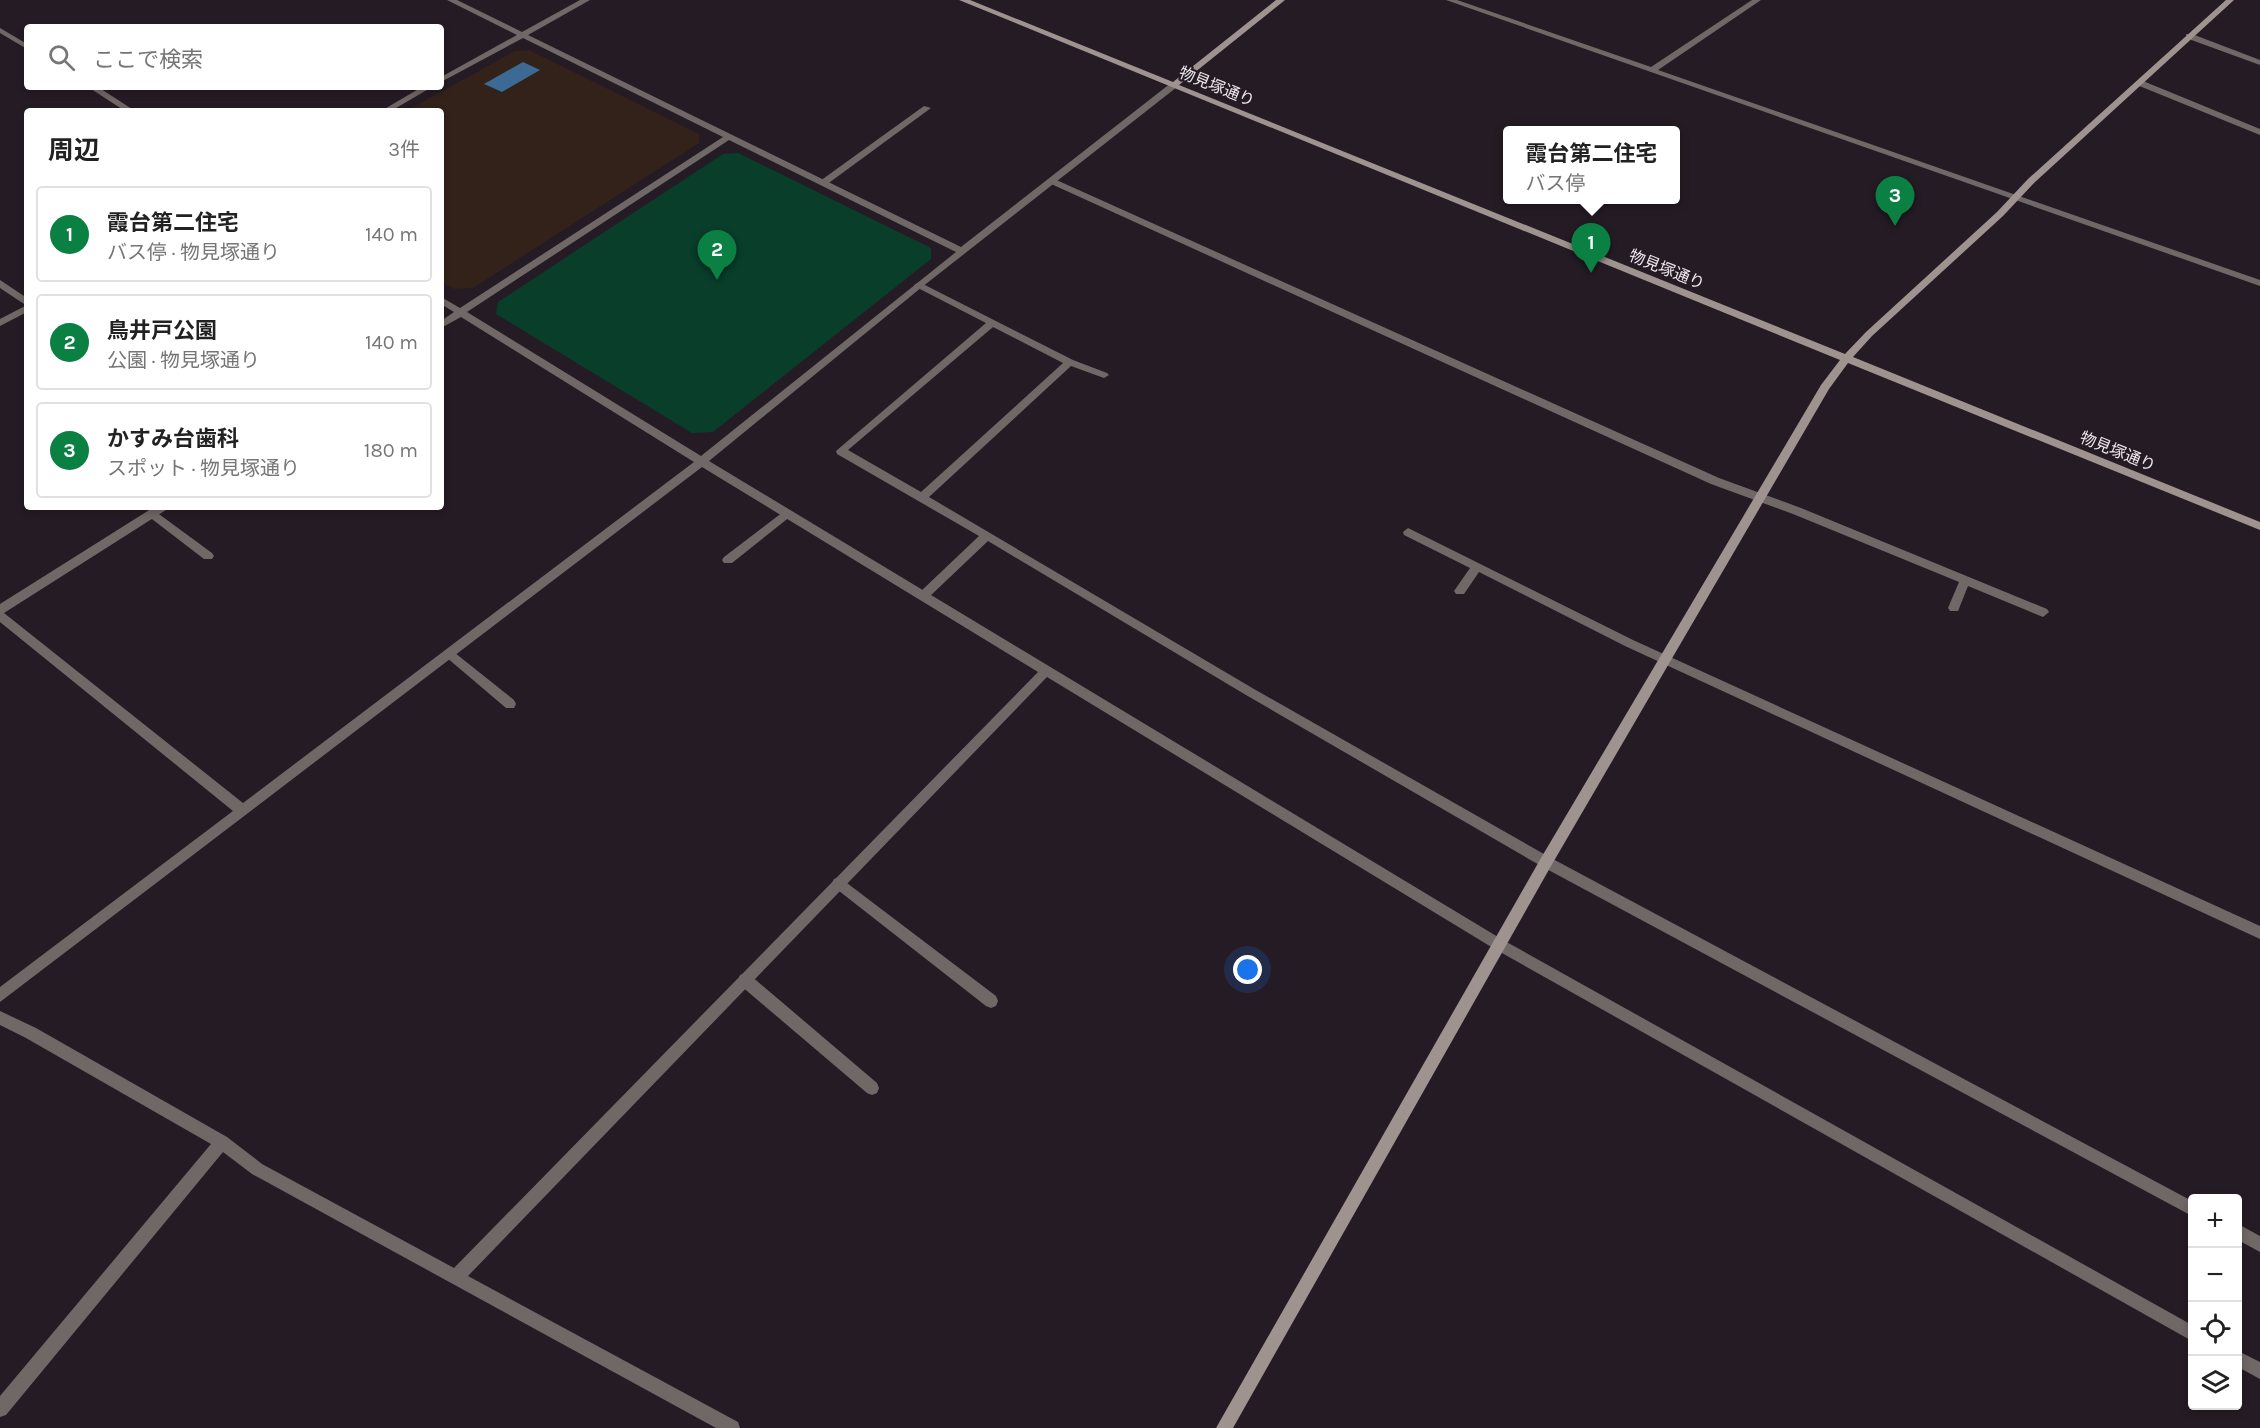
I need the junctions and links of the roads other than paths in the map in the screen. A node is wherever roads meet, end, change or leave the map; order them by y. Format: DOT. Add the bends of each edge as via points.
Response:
graph roads {
  1 [pos="451,0"];
  2 [pos="586,0"];
  3 [pos="963,0"];
  4 [pos="1281,0"];
  5 [pos="1450,0"];
  6 [pos="1757,0"];
  7 [pos="2230,0"];
  8 [pos="0,30"];
  9 [pos="523,35"];
  10 [pos="2190,36"];
  11 [pos="24,45"];
  12 [pos="2260,63"];
  13 [pos="1652,70"];
  14 [pos="444,78"];
  15 [pos="2140,83"];
  16 [pos="1174,85"];
  17 [pos="97,90"];
  18 [pos="424,90"];
  19 [pos="126,108"];
  20 [pos="390,108"];
  21 [pos="927,108"];
  22 [pos="2260,132"];
  23 [pos="728,137"];
  24 [pos="1052,181"];
  25 [pos="823,183"];
  26 [pos="2017,198"];
  27 [pos="962,251"];
  28 [pos="0,283"];
  29 [pos="2260,283"];
  30 [pos="919,285"];
  31 [pos="24,301"];
  32 [pos="444,302"];
  33 [pos="24,310"];
  34 [pos="459,311"];
  35 [pos="993,322"];
  36 [pos="0,323"];
  37 [pos="444,323"];
  38 [pos="1846,357"];
  39 [pos="1070,362"];
  40 [pos="1104,375"];
  41 [pos="700,461"];
  42 [pos="921,498"];
  43 [pos="1760,499"];
  44 [pos="157,510"];
  45 [pos="787,513"];
  46 [pos="2260,526"];
  47 [pos="1408,532"];
  48 [pos="987,535"];
  49 [pos="208,556"];
  50 [pos="728,560"];
  51 [pos="1477,566"];
  52 [pos="1965,580"];
  53 [pos="1460,591"];
  54 [pos="924,596"];
  55 [pos="1954,608"];
  56 [pos="0,610"];
  57 [pos="2043,612"];
  58 [pos="0,616"];
  59 [pos="450,654"];
  60 [pos="1665,658"];
  61 [pos="1046,671"];
  62 [pos="510,704"];
  63 [pos="243,811"];
  64 [pos="1546,862"];
  65 [pos="839,883"];
  66 [pos="2260,933"];
  67 [pos="1498,944"];
  68 [pos="745,980"];
  69 [pos="0,995"];
  70 [pos="991,1001"];
  71 [pos="0,1018"];
  72 [pos="872,1088"];
  73 [pos="222,1142"];
  74 [pos="2188,1206"];
  75 [pos="2242,1235"];
  76 [pos="2260,1244"];
  77 [pos="455,1278"];
  78 [pos="2188,1331"];
  79 [pos="2242,1361"];
  80 [pos="2260,1371"];
  81 [pos="0,1409"];
  82 [pos="732,1428"];
  83 [pos="1224,1428"];
  1 -- 9 [label="street"];
  2 -- 9 [label="street"];
  3 -- 16 [label="street, 物見塚通り"];
  4 -- 16 [label="street"];
  5 -- 13 [label="street"];
  6 -- 13 [label="street"];
  7 -- 10 [label="street"];
  8 -- 11 [label="street"];
  9 -- 14 [label="street"];
  9 -- 23 [label="street"];
  10 -- 12 [label="street"];
  10 -- 15 [label="street"];
  13 -- 26 [label="street"];
  15 -- 22 [label="street"];
  15 -- 26 [label="street"];
  16 -- 24 [label="street"];
  16 -- 38 [label="street, 物見塚通り"];
  17 -- 19 [label="street"];
  18 -- 20 [label="street"];
  21 -- 25 [label="street"];
  23 -- 25 [label="street"];
  23 -- 34 [label="street"];
  24 -- 27 [label="street"];
  24 -- 43 [label="street"];
  25 -- 27 [label="street"];
  26 -- 29 [label="street"];
  26 -- 38 [label="street"];
  27 -- 30 [label="street"];
  28 -- 31 [label="street"];
  30 -- 35 [label="street"];
  30 -- 41 [label="street"];
  32 -- 34 [label="street"];
  33 -- 36 [label="street"];
  34 -- 37 [label="street"];
  34 -- 41 [label="street"];
  35 -- 39 [label="street"];
  35 -- 42 [label="street" via="841,451"];
  38 -- 43 [label="street"];
  38 -- 46 [label="street, 物見塚通り"];
  39 -- 40 [label="street"];
  39 -- 42 [label="street"];
  41 -- 45 [label="street"];
  41 -- 59 [label="street"];
  42 -- 48 [label="street"];
  43 -- 52 [label="street"];
  43 -- 60 [label="street"];
  44 -- 49 [label="street"];
  44 -- 56 [label="street"];
  45 -- 50 [label="street"];
  45 -- 54 [label="street"];
  47 -- 51 [label="street"];
  48 -- 54 [label="street"];
  48 -- 64 [label="street"];
  51 -- 53 [label="street"];
  51 -- 60 [label="street"];
  52 -- 55 [label="street"];
  52 -- 57 [label="street"];
  54 -- 61 [label="street"];
  58 -- 63 [label="street"];
  59 -- 62 [label="street"];
  59 -- 63 [label="street"];
  60 -- 64 [label="street"];
  60 -- 66 [label="street"];
  61 -- 65 [label="street"];
  61 -- 67 [label="street"];
  63 -- 69 [label="street"];
  64 -- 67 [label="street"];
  64 -- 74 [label="street"];
  65 -- 68 [label="street"];
  65 -- 70 [label="street"];
  67 -- 78 [label="street"];
  67 -- 83 [label="street"];
  68 -- 72 [label="street"];
  68 -- 77 [label="street"];
  71 -- 73 [label="street"];
  73 -- 77 [label="street" via="257,1169"];
  73 -- 81 [label="street"];
  75 -- 76 [label="street"];
  77 -- 82 [label="street"];
  79 -- 80 [label="street"];
}
